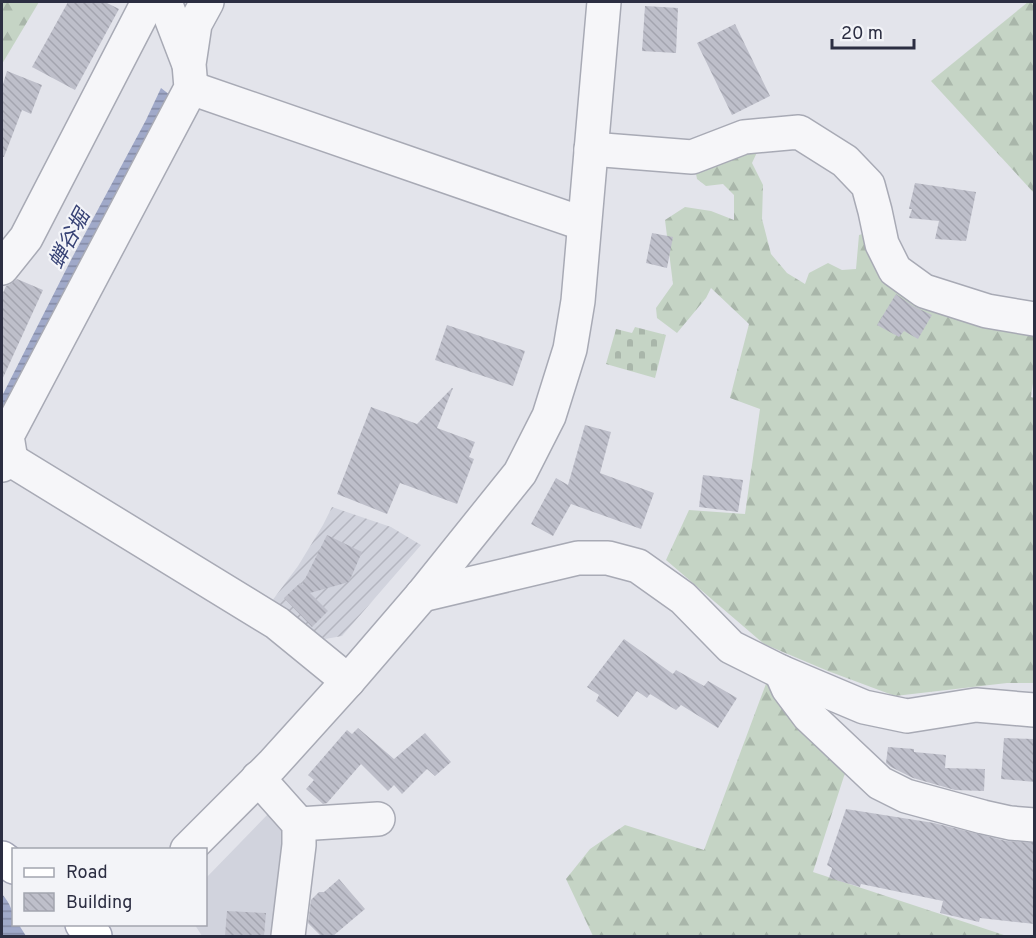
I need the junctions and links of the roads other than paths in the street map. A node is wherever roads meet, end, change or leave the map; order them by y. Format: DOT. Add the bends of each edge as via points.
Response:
graph roads {
  1 [pos="148,2"];
  2 [pos="165,2"];
  3 [pos="207,2"];
  4 [pos="604,2"];
  5 [pos="190,76"];
  6 [pos="591,149"];
  7 [pos="584,224"];
  8 [pos="2,268"];
  9 [pos="1035,319"];
  10 [pos="4,458"];
  11 [pos="422,595"];
  12 [pos="781,672"];
  13 [pos="348,681"];
  14 [pos="1035,710"];
  15 [pos="258,778"];
  16 [pos="378,819"];
  17 [pos="298,824"];
  18 [pos="1035,825"];
  19 [pos="188,848"];
  20 [pos="288,936"];
  1 -- 8 [label="street" via="26,238"];
  2 -- 5 [label="street"];
  3 -- 5 [label="street" via="195,24"];
  4 -- 6 [label="street"];
  5 -- 7 [label="street"];
  5 -- 10 [label="street" via="8,436"];
  6 -- 7 [label="street"];
  6 -- 9 [label="street" via="692,157 744,137 799,132 845,161 868,185 882,244 895,270 924,291 987,311"];
  7 -- 11 [label="street" via="570,349 549,416 520,473"];
  10 -- 13 [label="street" via="277,623"];
  11 -- 12 [label="street" via="578,558 608,558 638,566 683,598 730,646"];
  11 -- 13 [label="street"];
  12 -- 14 [label="street" via="864,707 908,716 976,705"];
  12 -- 18 [label="street" via="809,716 880,783 906,796 983,817"];
  13 -- 15 [label="street"];
  15 -- 17 [label="street"];
  15 -- 19 [label="street"];
  16 -- 17 [label="street"];
  17 -- 20 [label="street"];
}
